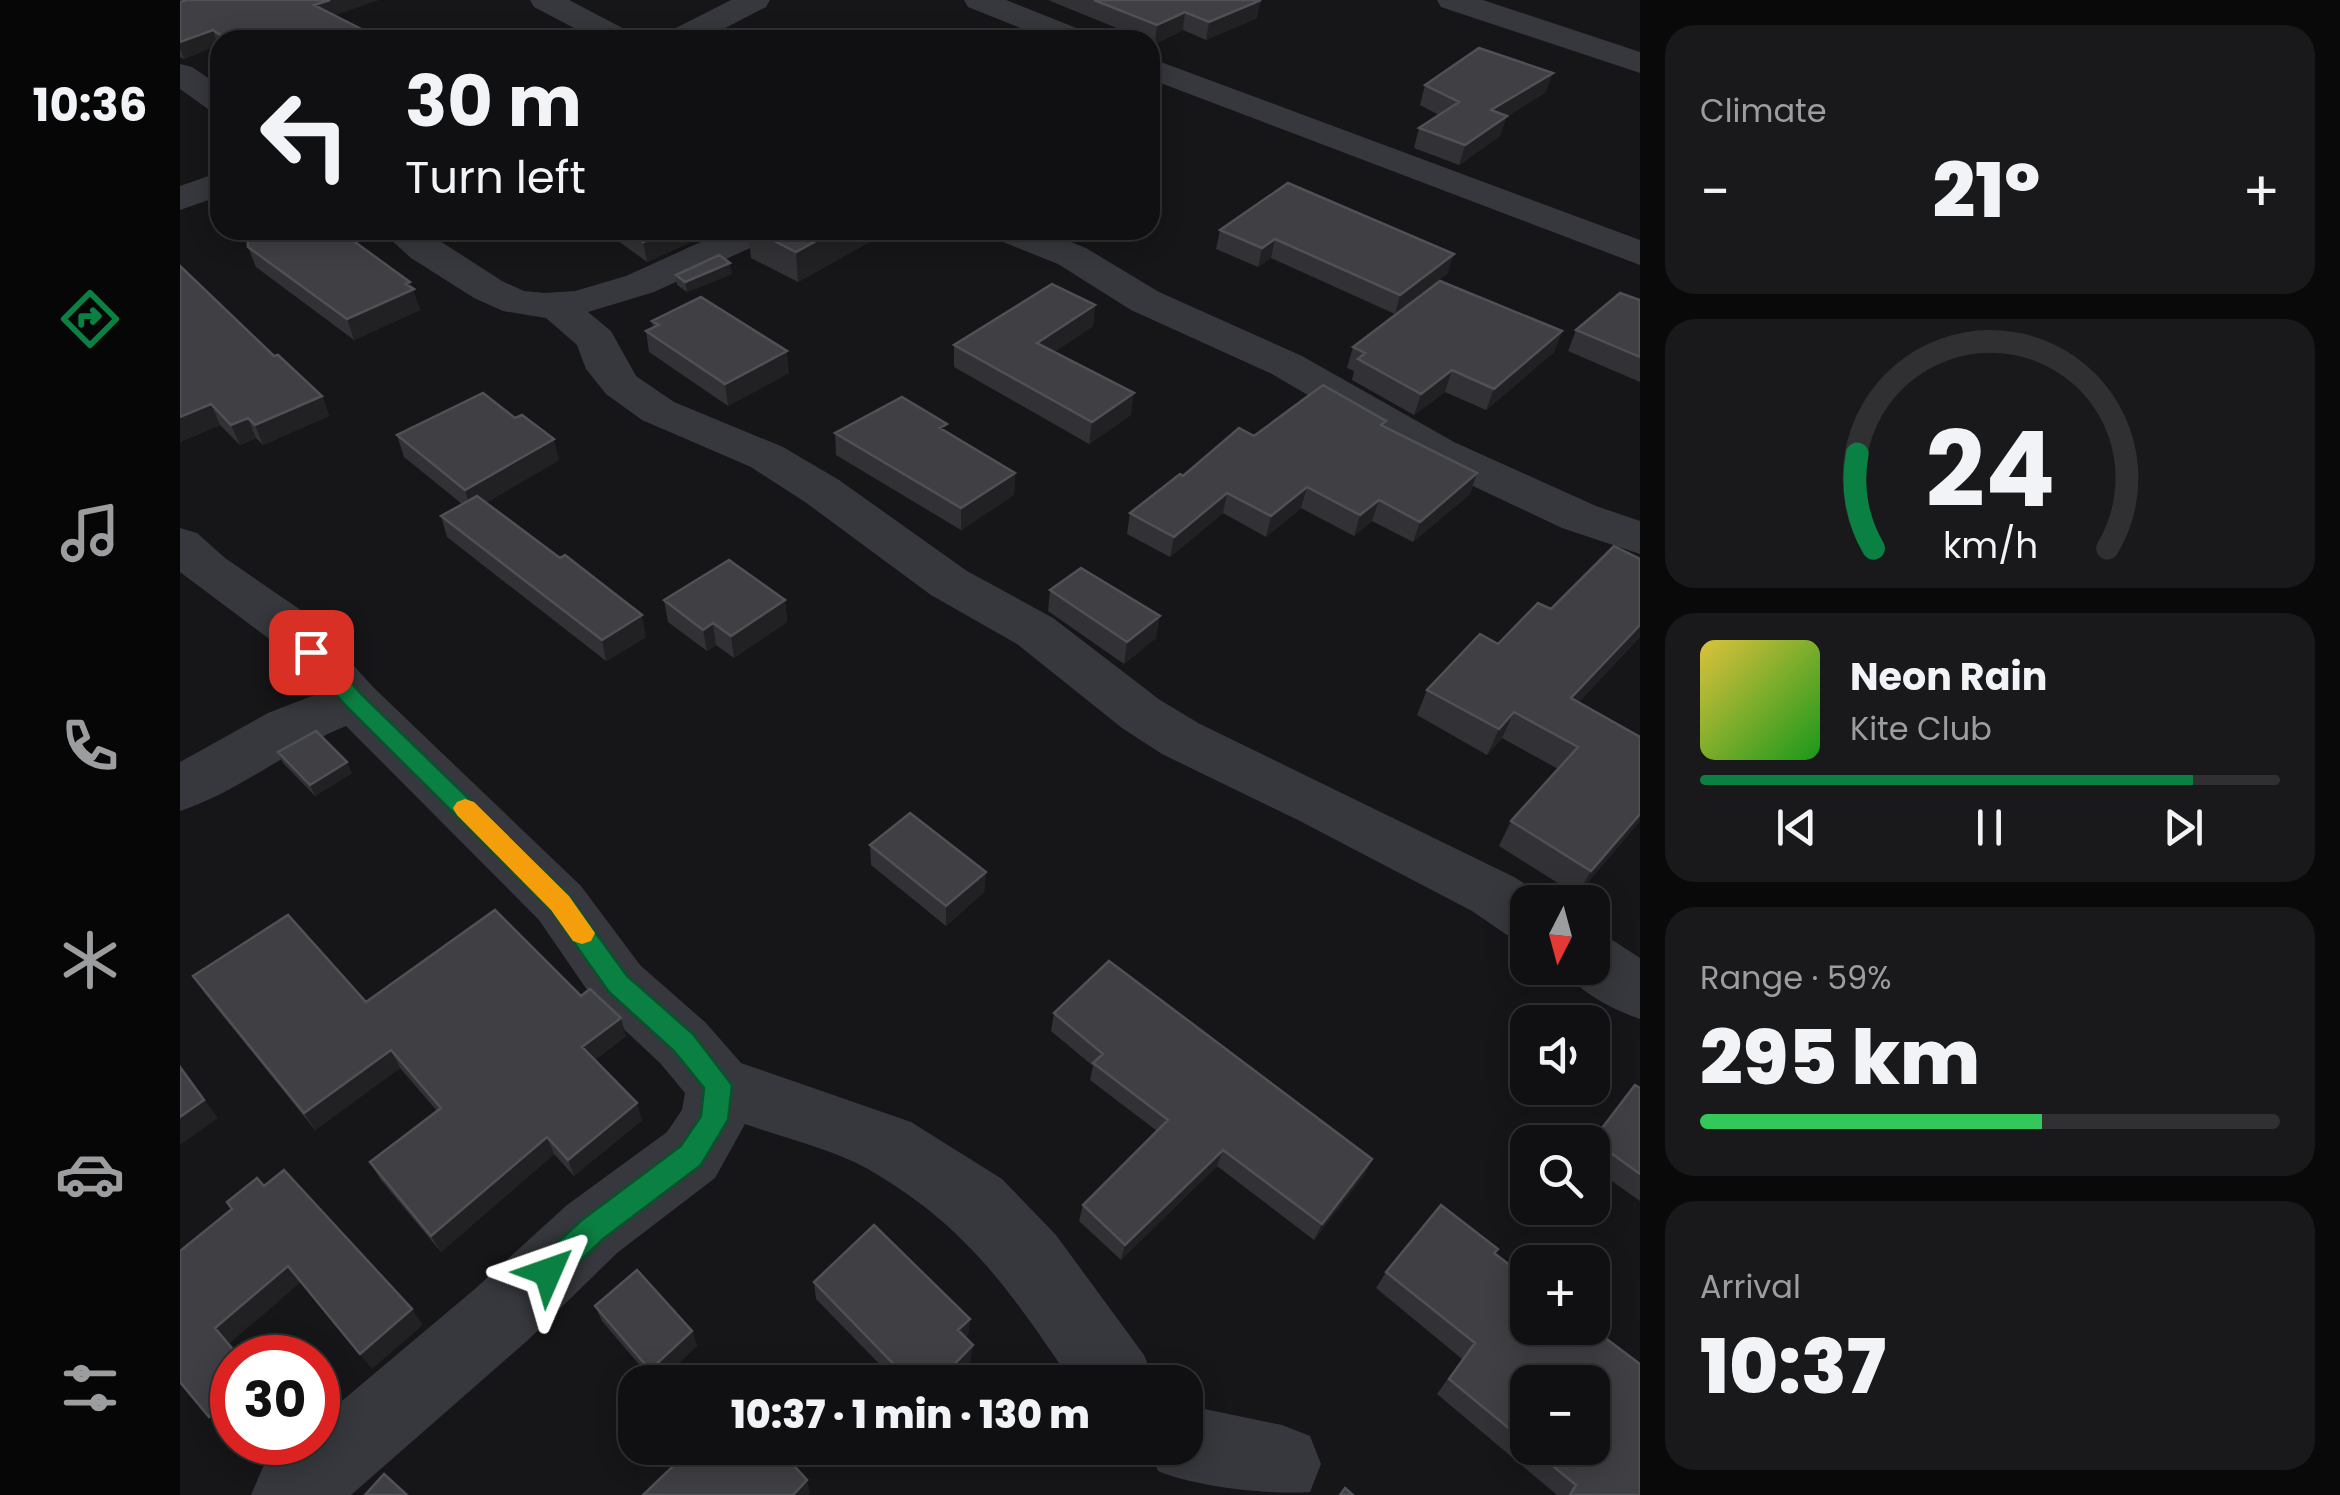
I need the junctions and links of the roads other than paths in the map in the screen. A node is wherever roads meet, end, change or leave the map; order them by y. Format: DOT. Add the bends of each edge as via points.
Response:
graph roads {
  1 [pos="545,0"];
  2 [pos="755,0"];
  3 [pos="980,0"];
  4 [pos="1452,0"];
  5 [pos="602,30"];
  6 [pos="696,30"];
  7 [pos="1054,30"];
  8 [pos="1640,63"];
  9 [pos="1160,72"];
  10 [pos="180,74"];
  11 [pos="210,95"];
  12 [pos="210,186"];
  13 [pos="180,199"];
  14 [pos="412,240"];
  15 [pos="734,240"];
  16 [pos="1032,240"];
  17 [pos="1640,253"];
  18 [pos="556,305"];
  19 [pos="1640,538"];
  20 [pos="180,544"];
  21 [pos="354,701"];
  22 [pos="180,789"];
  23 [pos="1510,905"];
  24 [pos="1610,972"];
  25 [pos="1640,992"];
  26 [pos="718,1085"];
  27 [pos="1104,1365"];
  28 [pos="1203,1448"];
  29 [pos="1282,1464"];
  30 [pos="292,1495"];
  1 -- 5 [label="street"];
  2 -- 6 [label="street"];
  3 -- 7 [label="street"];
  4 -- 8 [label="street"];
  9 -- 17 [label="street"];
  10 -- 11 [label="street"];
  12 -- 13 [label="street"];
  14 -- 18 [label="street" via="517,302"];
  15 -- 18 [label="street" via="606,294"];
  16 -- 19 [label="street" via="1072,256 1144,301 1287,365 1438,452"];
  18 -- 23 [label="street" via="596,340 621,384 658,411 767,457 822,490 949,584 1036,631 1181,739"];
  20 -- 21 [label="street" via="290,628"];
  21 -- 22 [label="street" via="287,726"];
  21 -- 26 [label="street" via="560,903 618,984"];
  24 -- 25 [label="street"];
  26 -- 27 [label="street" via="887,1144 976,1203 1031,1260"];
  26 -- 30 [label="street" via="714,1120 691,1155 592,1230"];
  28 -- 29 [label="street"];
}
